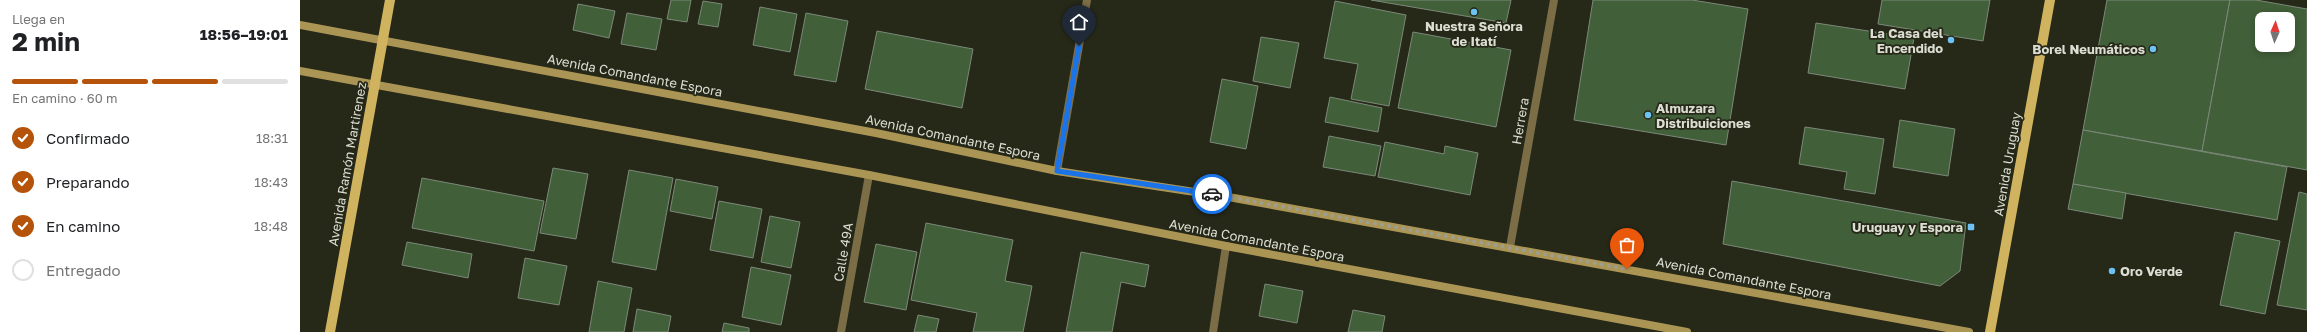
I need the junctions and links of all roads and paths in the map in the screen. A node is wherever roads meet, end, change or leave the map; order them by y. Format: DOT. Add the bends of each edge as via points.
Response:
graph roads {
  1 [pos="390,0"];
  2 [pos="1088,0"];
  3 [pos="1554,0"];
  4 [pos="2050,0"];
  5 [pos="300,25"];
  6 [pos="383,40"];
  7 [pos="300,71"];
  8 [pos="375,84"];
  9 [pos="1057,171"];
  10 [pos="869,176"];
  11 [pos="1226,246"];
  12 [pos="1510,247"];
  13 [pos="330,332"];
  14 [pos="841,332"];
  15 [pos="1213,332"];
  16 [pos="1687,332"];
  17 [pos="1969,332"];
  18 [pos="1990,332"];
  1 -- 6 [label="main road, Avenida Ramón Martirenez"];
  2 -- 9 [label="street"];
  3 -- 12 [label="street, Herrera"];
  4 -- 18 [label="main road, Avenida Uruguay"];
  5 -- 6 [label="main road, Avenida Comandante Espora"];
  6 -- 8 [label="main road, Avenida Ramón Martirenez"];
  6 -- 9 [label="main road, Avenida Comandante Espora" via="876,133"];
  7 -- 8 [label="main road, Avenida Comandante Espora"];
  8 -- 10 [label="main road, Avenida Comandante Espora"];
  8 -- 13 [label="main road, Avenida Ramón Martirenez"];
  9 -- 12 [label="main road, Avenida Comandante Espora" via="1234,198"];
  10 -- 11 [label="main road, Avenida Comandante Espora"];
  10 -- 14 [label="street, Calle 49A"];
  11 -- 15 [label="street"];
  11 -- 16 [label="main road, Avenida Comandante Espora"];
  12 -- 17 [label="main road, Avenida Comandante Espora"];
}
